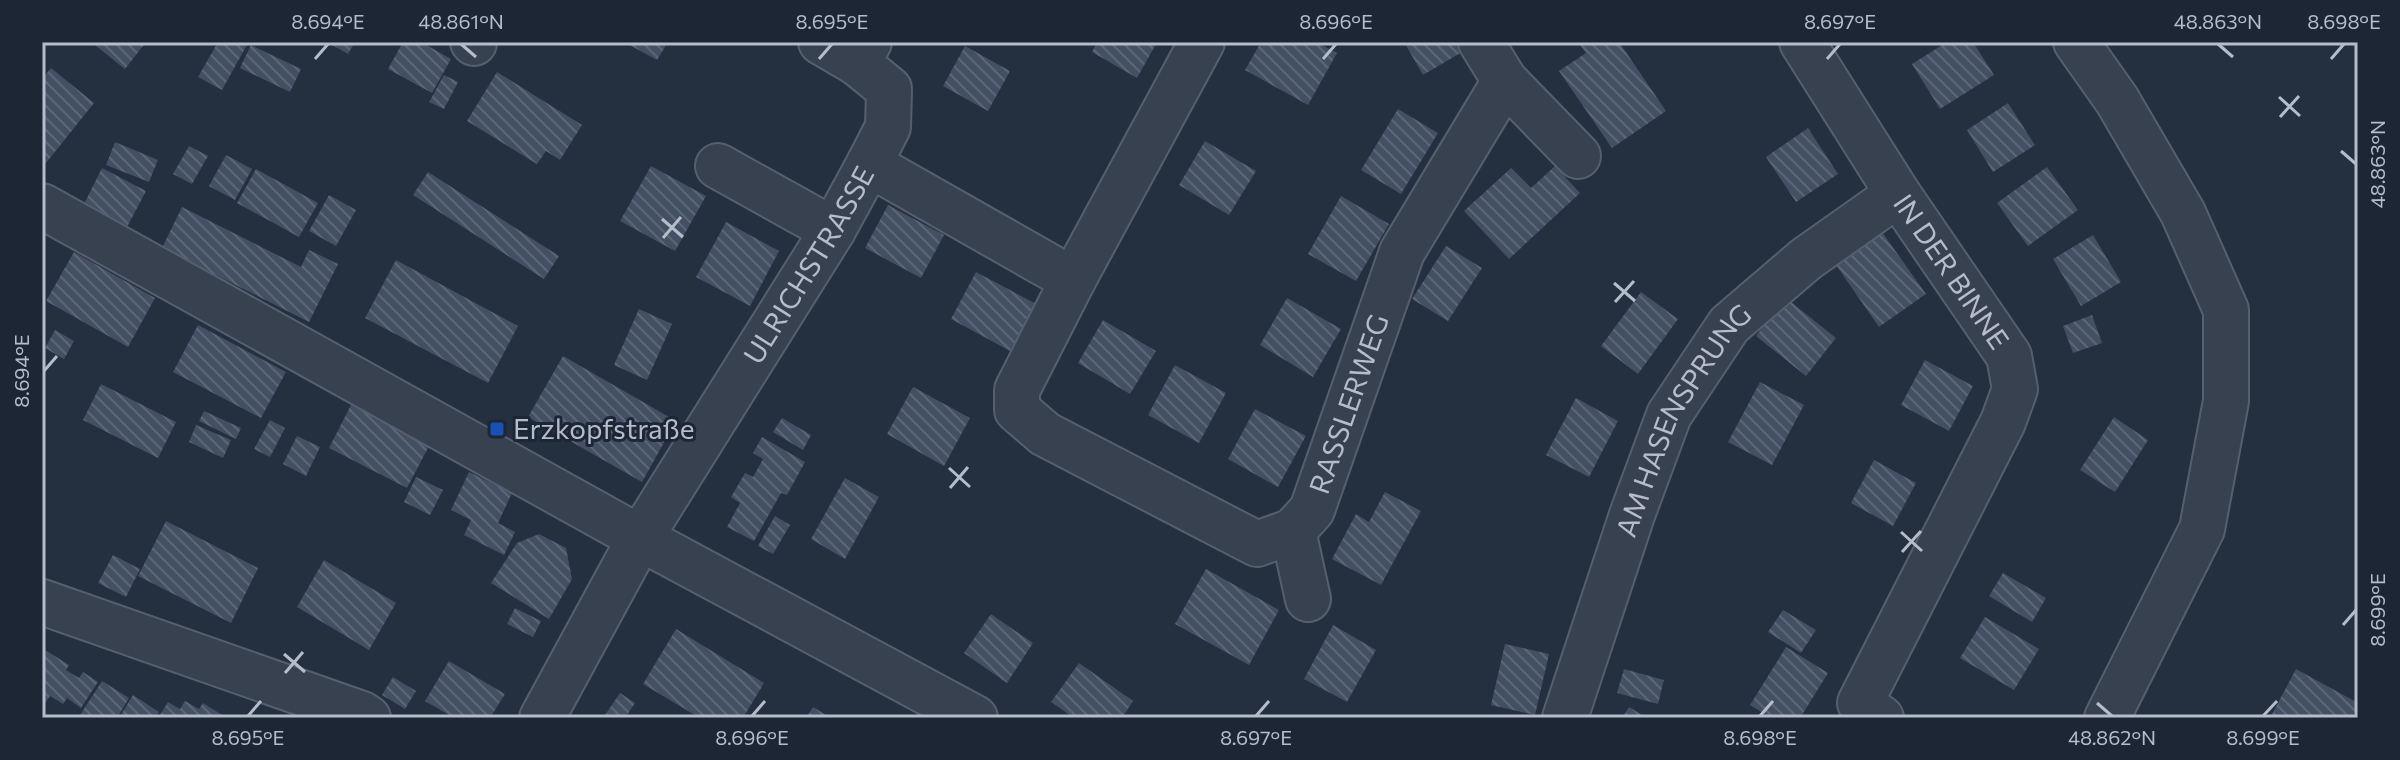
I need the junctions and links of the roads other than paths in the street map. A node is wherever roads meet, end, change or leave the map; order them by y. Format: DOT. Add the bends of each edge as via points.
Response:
graph roads {
  1 [pos="1202,42"];
  2 [pos="1481,42"];
  3 [pos="1802,42"];
  4 [pos="2076,42"];
  5 [pos="849,49"];
  6 [pos="1505,81"];
  7 [pos="1578,156"];
  8 [pos="869,164"];
  9 [pos="718,166"];
  10 [pos="1898,194"];
  11 [pos="42,206"];
  12 [pos="833,230"];
  13 [pos="1073,280"];
  14 [pos="1293,531"];
  15 [pos="640,538"];
  16 [pos="1308,599"];
  17 [pos="42,602"];
  18 [pos="1864,713"];
  19 [pos="368,718"];
  20 [pos="542,718"];
  21 [pos="975,718"];
  22 [pos="1565,718"];
  23 [pos="2107,718"];
  1 -- 13 [label="street"];
  2 -- 6 [label="street"];
  3 -- 10 [label="street, IN DER BINNE"];
  4 -- 23 [label="street" via="2183,213 2226,310 2226,401 2202,529"];
  5 -- 8 [label="street" via="889,89 888,127"];
  6 -- 7 [label="street"];
  6 -- 14 [label="street, RASSLERWEG" via="1402,252 1312,510"];
  8 -- 12 [label="street, ULRICHSTRASSE"];
  8 -- 13 [label="street, ULRICHSTRASSE"];
  9 -- 12 [label="street"];
  10 -- 18 [label="street, IN DER BINNE" via="2009,356 2015,389"];
  10 -- 22 [label="street, AM HASENSPRUNG" via="1806,259 1729,325 1669,415"];
  11 -- 15 [label="street"];
  12 -- 15 [label="street, ULRICHSTRASSE"];
  13 -- 14 [label="street" via="1017,390 1017,410 1045,434 1257,544"];
  14 -- 16 [label="street"];
  15 -- 20 [label="street, ULRICHSTRASSE"];
  15 -- 21 [label="street"];
  17 -- 19 [label="street"];
}
